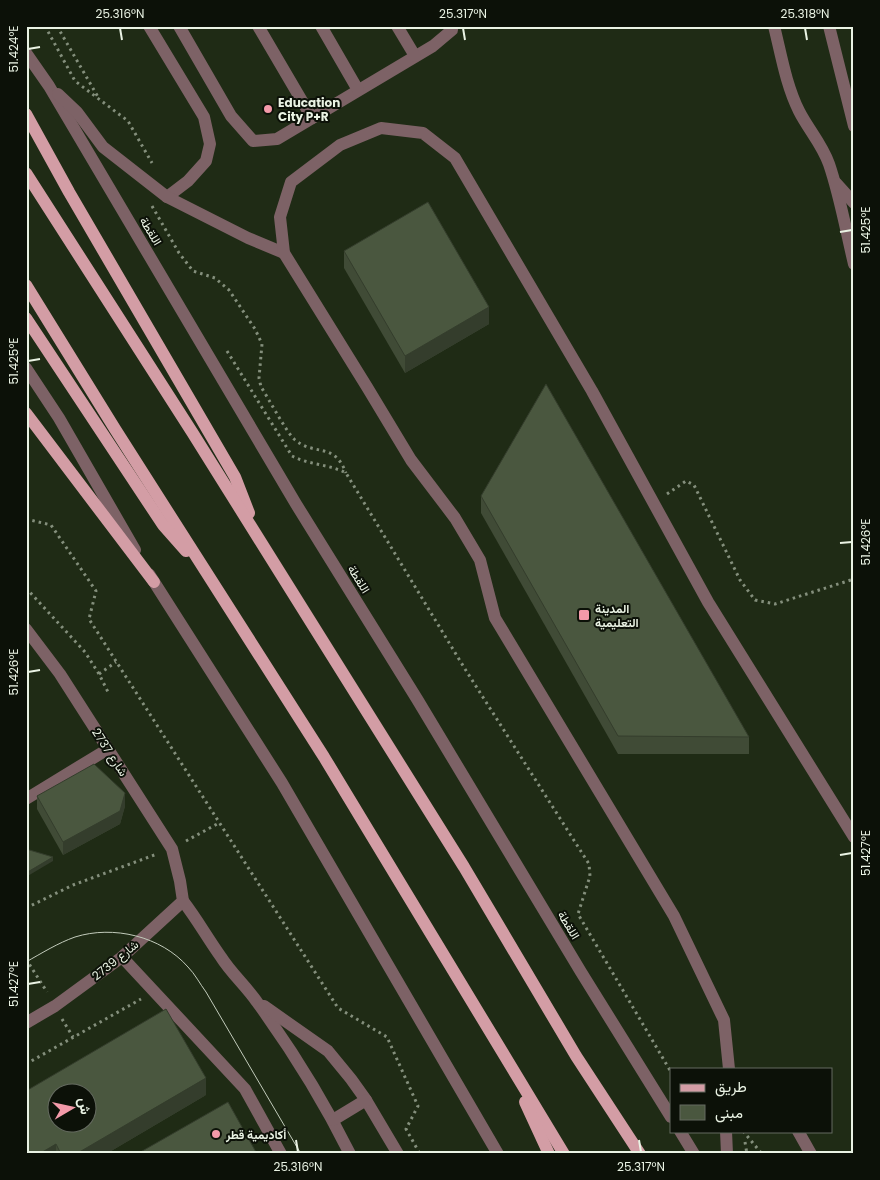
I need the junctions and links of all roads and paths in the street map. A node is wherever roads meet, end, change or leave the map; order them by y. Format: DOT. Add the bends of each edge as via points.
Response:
graph roads {
  1 [pos="44,26"];
  2 [pos="57,26"];
  3 [pos="149,26"];
  4 [pos="179,26"];
  5 [pos="258,26"];
  6 [pos="321,26"];
  7 [pos="397,26"];
  8 [pos="452,26"];
  9 [pos="774,26"];
  10 [pos="829,26"];
  11 [pos="26,53"];
  12 [pos="416,56"];
  13 [pos="49,86"];
  14 [pos="358,90"];
  15 [pos="99,99"];
  16 [pos="26,114"];
  17 [pos="312,118"];
  18 [pos="854,126"];
  19 [pos="26,172"];
  20 [pos="835,181"];
  21 [pos="149,183"];
  22 [pos="167,197"];
  23 [pos="854,203"];
  24 [pos="284,253"];
  25 [pos="854,264"];
  26 [pos="26,285"];
  27 [pos="26,318"];
  28 [pos="226,350"];
  29 [pos="26,368"];
  30 [pos="26,413"];
  31 [pos="346,473"];
  32 [pos="654,503"];
  33 [pos="26,519"];
  34 [pos="260,543"];
  35 [pos="211,578"];
  36 [pos="854,579"];
  37 [pos="154,582"];
  38 [pos="26,588"];
  39 [pos="26,629"];
  40 [pos="116,662"];
  41 [pos="99,674"];
  42 [pos="109,694"];
  43 [pos="108,749"];
  44 [pos="26,799"];
  45 [pos="219,823"];
  46 [pos="854,837"];
  47 [pos="172,849"];
  48 [pos="183,901"];
  49 [pos="26,908"];
  50 [pos="122,957"];
  51 [pos="154,992"];
  52 [pos="256,1000"];
  53 [pos="26,1022"];
  54 [pos="492,1035"];
  55 [pos="26,1064"];
  56 [pos="730,1068"];
  57 [pos="670,1070"];
  58 [pos="366,1100"];
  59 [pos="670,1115"];
  60 [pos="333,1120"];
  61 [pos="681,1132"];
  62 [pos="726,1132"];
  63 [pos="744,1132"];
  64 [pos="799,1132"];
  65 [pos="281,1154"];
  66 [pos="350,1154"];
  67 [pos="398,1154"];
  68 [pos="420,1154"];
  69 [pos="498,1154"];
  70 [pos="550,1154"];
  71 [pos="564,1154"];
  72 [pos="640,1154"];
  73 [pos="694,1154"];
  74 [pos="727,1154"];
  75 [pos="762,1154"];
  76 [pos="811,1154"];
  1 -- 15 [label="path" via="75,81"];
  2 -- 15 [label="path"];
  3 -- 22 [label="street" via="204,117 210,144 206,161"];
  4 -- 17 [label="street" via="231,116 253,141 277,139"];
  5 -- 17 [label="street"];
  6 -- 14 [label="street"];
  7 -- 12 [label="street"];
  8 -- 12 [label="street" via="452,30 433,46"];
  9 -- 20 [label="street" via="793,96 820,144"];
  10 -- 18 [label="street"];
  11 -- 13 [label="street, اللقطة"];
  12 -- 14 [label="street"];
  13 -- 21 [label="street" via="77,112 103,147"];
  13 -- 59 [label="street, اللقطة" via="296,504"];
  14 -- 17 [label="street"];
  15 -- 21 [label="path" via="128,121 154,168"];
  16 -- 34 [label="main road" via="68,192 235,477"];
  19 -- 34 [label="main road"];
  20 -- 23 [label="street"];
  20 -- 25 [label="street"];
  21 -- 22 [label="street"];
  21 -- 31 [label="path" via="144,193 179,253 193,272 215,278 229,290 255,329 262,344 261,386 292,437 302,445 331,453 342,462"];
  22 -- 24 [label="street"];
  24 -- 32 [label="street" via="280,217 291,182 340,145 381,128 422,133 454,158 592,391"];
  24 -- 56 [label="street" via="410,460 455,518 480,560 496,618 678,925 724,1020"];
  26 -- 35 [label="main road"];
  27 -- 35 [label="main road" via="163,525"];
  28 -- 31 [label="path" via="292,456 302,462 338,468"];
  29 -- 37 [label="street" via="59,418"];
  30 -- 37 [label="main road"];
  31 -- 57 [label="path" via="464,669 589,864 590,876 578,914"];
  32 -- 36 [label="path" via="686,481 694,485 740,580 755,600 775,604"];
  32 -- 46 [label="street" via="708,602"];
  33 -- 40 [label="path" via="51,525 96,591 89,619"];
  34 -- 72 [label="main road" via="464,867 576,1056"];
  35 -- 54 [label="main road" via="324,757"];
  37 -- 69 [label="street" via="282,783"];
  38 -- 41 [label="path" via="85,652"];
  39 -- 43 [label="street, شارع 2737" via="60,674"];
  40 -- 41 [label="path"];
  40 -- 45 [label="path"];
  41 -- 42 [label="path"];
  43 -- 44 [label="street"];
  43 -- 47 [label="street, شارع 2737"];
  45 -- 47 [label="path"];
  45 -- 68 [label="path" via="338,1008 387,1037 418,1106 406,1129"];
  47 -- 48 [label="street, شارع 2737"];
  47 -- 49 [label="path" via="73,885"];
  48 -- 50 [label="street, شارع 2739"];
  48 -- 52 [label="street" via="221,958"];
  50 -- 51 [label="street"];
  50 -- 53 [label="street, شارع 2739" via="55,1006"];
  51 -- 55 [label="path"];
  51 -- 65 [label="street" via="245,1089"];
  52 -- 58 [label="street" via="328,1051"];
  52 -- 60 [label="street" via="296,1056"];
  54 -- 70 [label="main road"];
  54 -- 71 [label="main road"];
  58 -- 60 [label="street"];
  58 -- 67 [label="street"];
  60 -- 66 [label="street"];
  61 -- 73 [label="street"];
  62 -- 74 [label="street"];
  63 -- 75 [label="path"];
  64 -- 76 [label="street"];
}
